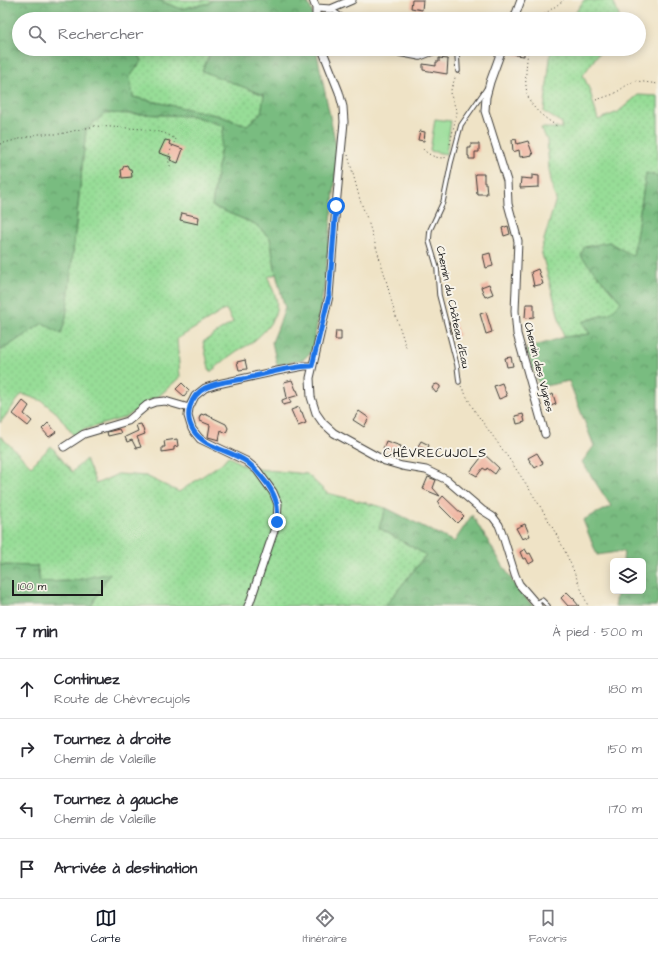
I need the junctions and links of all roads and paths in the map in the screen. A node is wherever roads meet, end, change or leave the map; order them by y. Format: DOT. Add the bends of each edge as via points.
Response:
graph roads {
  1 [pos="313,0"];
  2 [pos="352,0"];
  3 [pos="521,0"];
  4 [pos="564,0"];
  5 [pos="316,8"];
  6 [pos="331,9"];
  7 [pos="316,12"];
  8 [pos="336,12"];
  9 [pos="517,12"];
  10 [pos="548,12"];
  11 [pos="325,56"];
  12 [pos="410,56"];
  13 [pos="425,56"];
  14 [pos="457,56"];
  15 [pos="499,56"];
  16 [pos="528,56"];
  17 [pos="458,71"];
  18 [pos="490,82"];
  19 [pos="658,84"];
  20 [pos="596,100"];
  21 [pos="558,127"];
  22 [pos="0,144"];
  23 [pos="342,149"];
  24 [pos="423,149"];
  25 [pos="449,149"];
  26 [pos="448,156"];
  27 [pos="171,167"];
  28 [pos="407,350"];
  29 [pos="312,366"];
  30 [pos="459,382"];
  31 [pos="189,408"];
  32 [pos="545,434"];
  33 [pos="64,447"];
  34 [pos="537,604"];
  35 [pos="248,606"];
  36 [pos="548,606"];
  37 [pos="588,606"];
  1 -- 5 [label="street"];
  2 -- 6 [label="street"];
  3 -- 9 [label="street"];
  4 -- 10 [label="path"];
  5 -- 6 [label="street"];
  5 -- 7 [label="street"];
  6 -- 8 [label="lane"];
  11 -- 23 [label="street" via="343,107"];
  12 -- 13 [label="lane" via="420,58"];
  14 -- 17 [label="lane"];
  15 -- 18 [label="street, Chemin des Vignes"];
  16 -- 21 [label="path" via="528,99 546,119"];
  17 -- 25 [label="path" via="450,93 457,112"];
  18 -- 30 [label="lane, Chemin du Château d'Eau" via="461,125 443,202 430,230 429,241 437,268 439,295"];
  18 -- 32 [label="street, Chemin des Vignes" via="485,112 507,181 508,204 518,241 514,311 517,334"];
  19 -- 20 [label="path" via="637,81 614,94"];
  22 -- 27 [label="path" via="40,134 60,134 95,126 144,129 176,139 168,161"];
  23 -- 28 [label="path" via="348,154"];
  23 -- 29 [label="street" via="329,296"];
  24 -- 26 [label="path" via="427,154 443,158"];
  29 -- 31 [label="street" via="205,388 195,396"];
  29 -- 34 [label="street" via="311,397 316,413 323,423 385,461 426,470 447,480 493,517 499,525 514,575"];
  30 -- 37 [label="path" via="479,417 556,533"];
  31 -- 33 [label="street" via="165,401 155,402 147,405 128,421 84,434"];
  31 -- 35 [label="street" via="188,416 192,429 200,439 246,461 257,470 273,492 278,504 277,522"];
  34 -- 36 [label="lane" via="542,600"];
}
